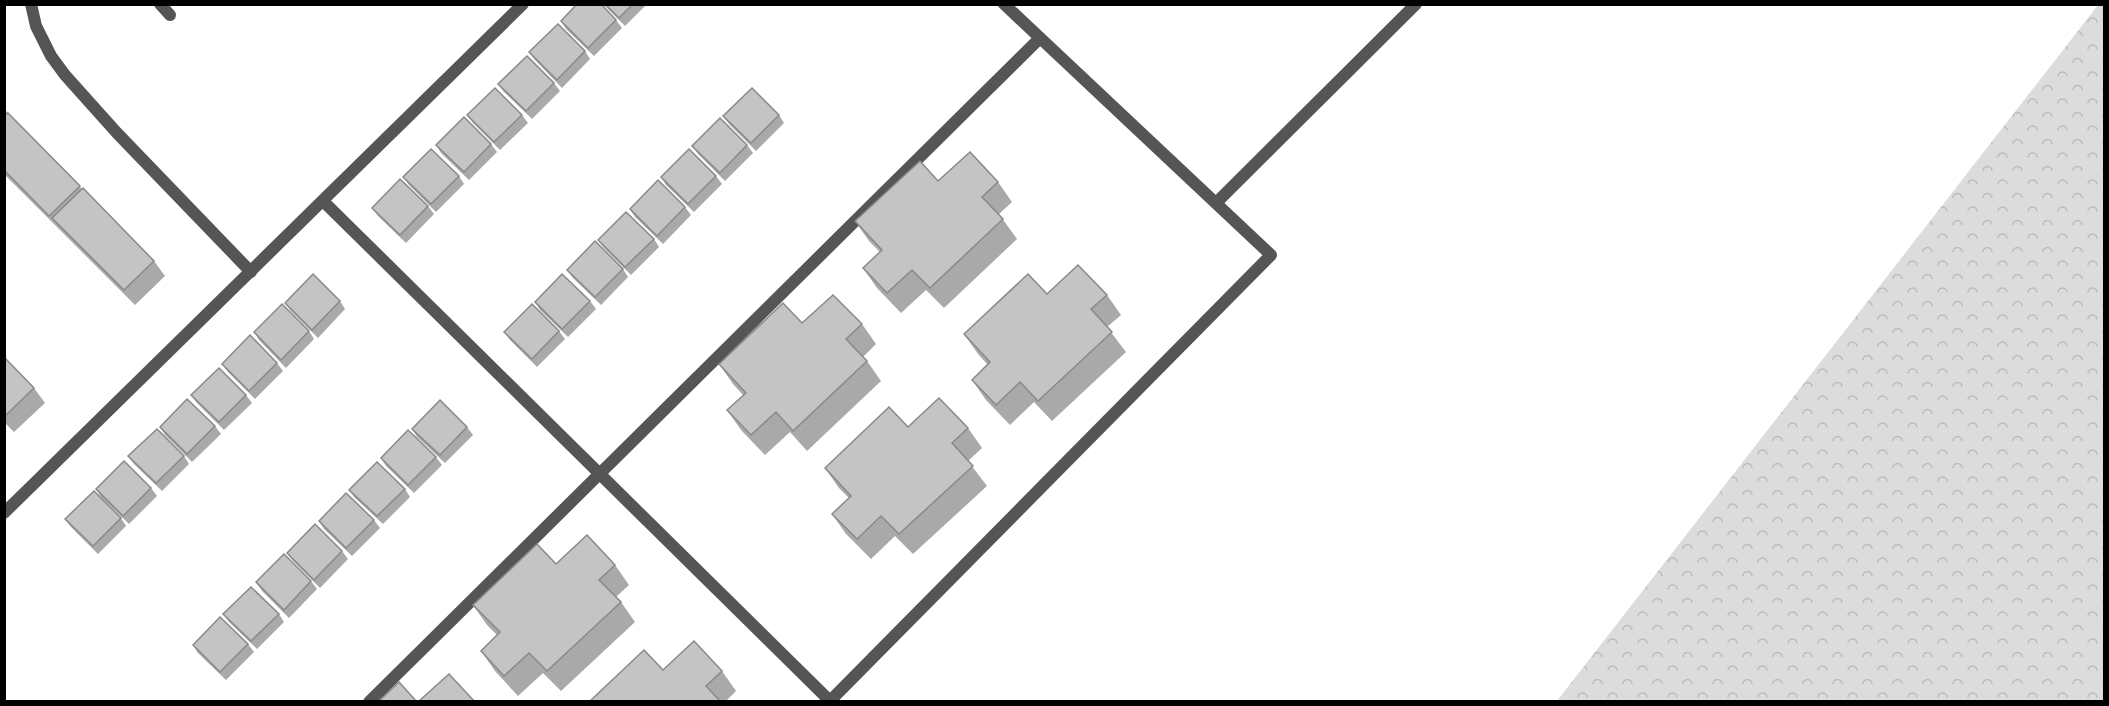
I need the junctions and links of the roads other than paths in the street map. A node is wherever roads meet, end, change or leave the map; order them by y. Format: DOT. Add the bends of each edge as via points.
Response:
graph roads {
  1 [pos="31,4"];
  2 [pos="160,4"];
  3 [pos="523,4"];
  4 [pos="1004,4"];
  5 [pos="1416,4"];
  6 [pos="170,15"];
  7 [pos="1040,38"];
  8 [pos="323,201"];
  9 [pos="1216,203"];
  10 [pos="251,272"];
  11 [pos="599,474"];
  12 [pos="4,513"];
  13 [pos="830,701"];
  14 [pos="369,702"];
  1 -- 10 [label="street" via="36,26 65,75"];
  2 -- 6 [label="street"];
  3 -- 8 [label="street"];
  4 -- 7 [label="street"];
  5 -- 9 [label="street"];
  7 -- 9 [label="street"];
  7 -- 11 [label="street"];
  8 -- 10 [label="street"];
  8 -- 11 [label="street"];
  9 -- 13 [label="street" via="1271,255"];
  10 -- 12 [label="street"];
  11 -- 13 [label="street"];
  11 -- 14 [label="street"];
}
